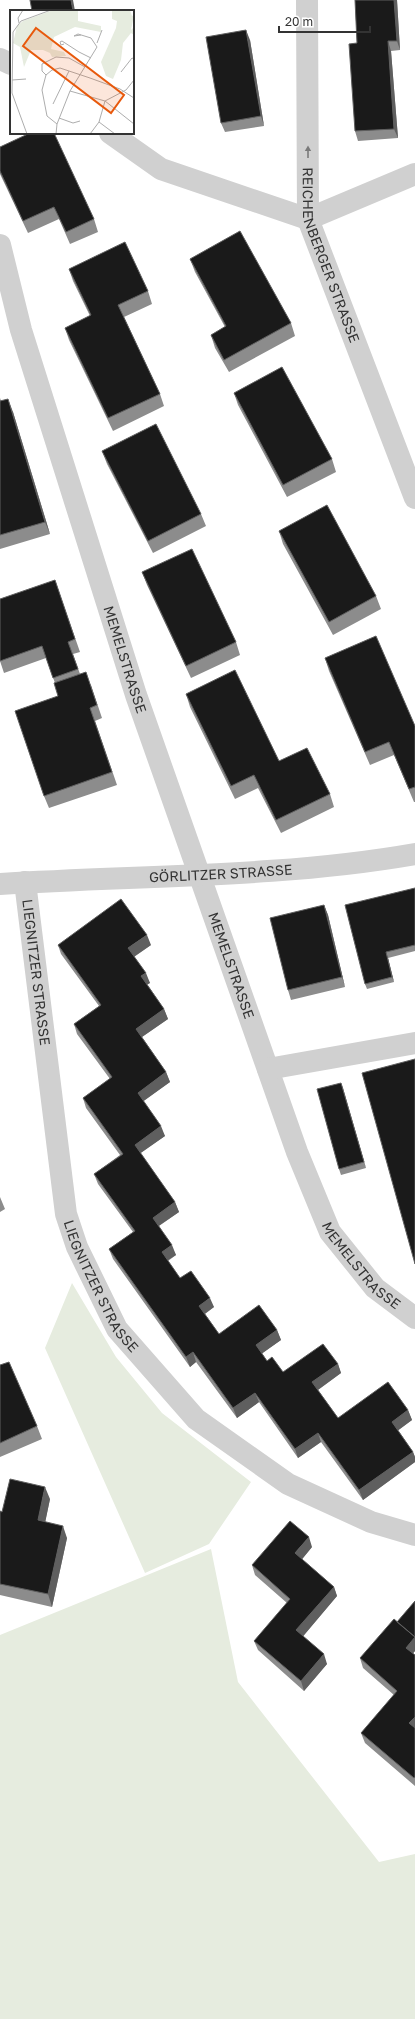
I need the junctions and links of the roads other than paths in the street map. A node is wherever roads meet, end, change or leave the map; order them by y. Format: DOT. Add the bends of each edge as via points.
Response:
graph roads {
  1 [pos="307,0"];
  2 [pos="0,59"];
  3 [pos="10,64"];
  4 [pos="111,134"];
  5 [pos="415,174"];
  6 [pos="308,219"];
  7 [pos="0,245"];
  8 [pos="415,498"];
  9 [pos="415,854"];
  10 [pos="200,875"];
  11 [pos="25,882"];
  12 [pos="0,884"];
  13 [pos="415,1043"];
  14 [pos="268,1069"];
  15 [pos="415,1318"];
  16 [pos="415,1535"];
  6 -- 1 [label="street, REICHENBERGER STRASSE, one-way"];
  2 -- 3 [label="street"];
  4 -- 6 [label="street" via="161,169"];
  5 -- 6 [label="street"];
  6 -- 8 [label="street, REICHENBERGER STRASSE"];
  7 -- 10 [label="street, MEMELSTRASSE" via="21,330 136,695"];
  9 -- 10 [label="street, GÖRLITZER STRASSE" via="366,863"];
  10 -- 11 [label="street, GÖRLITZER STRASSE"];
  10 -- 14 [label="street, MEMELSTRASSE"];
  11 -- 12 [label="street, GÖRLITZER STRASSE"];
  11 -- 16 [label="street, LIEGNITZER STRASSE" via="66,1214 77,1247 117,1329 196,1419 288,1484 371,1522"];
  13 -- 14 [label="street"];
  14 -- 15 [label="street, MEMELSTRASSE" via="330,1232 375,1288"];
}
